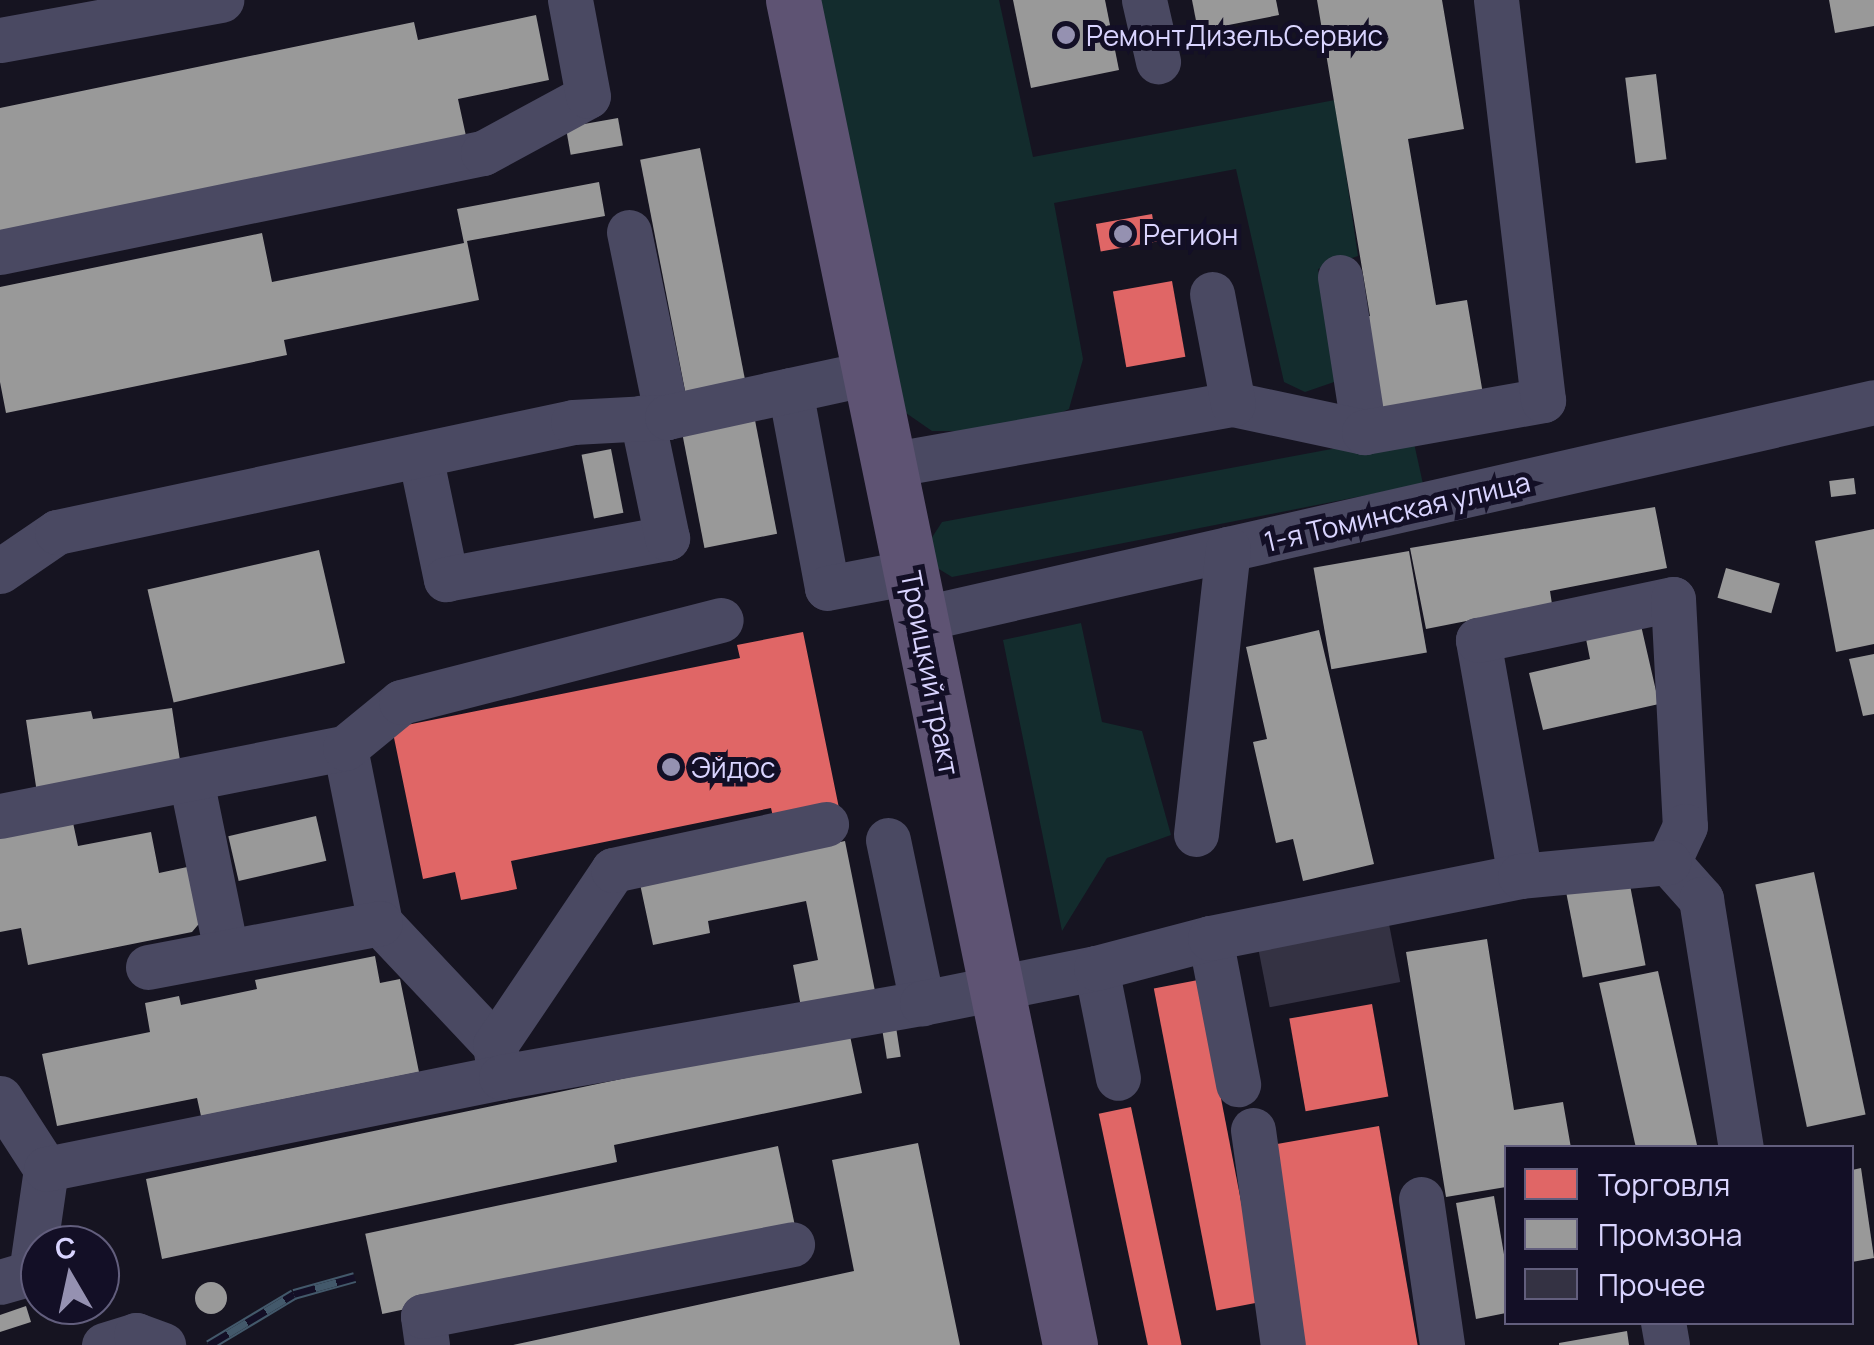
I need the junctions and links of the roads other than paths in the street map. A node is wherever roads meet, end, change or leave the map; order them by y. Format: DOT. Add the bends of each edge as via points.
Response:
graph roads {
  1 [pos="222,0"];
  2 [pos="570,0"];
  3 [pos="793,0"];
  4 [pos="1144,0"];
  5 [pos="1496,0"];
  6 [pos="0,40"];
  7 [pos="1158,61"];
  8 [pos="629,232"];
  9 [pos="0,252"];
  10 [pos="1340,278"];
  11 [pos="1212,294"];
  12 [pos="868,372"];
  13 [pos="790,390"];
  14 [pos="1874,402"];
  15 [pos="1233,404"];
  16 [pos="654,417"];
  17 [pos="1364,432"];
  18 [pos="420,454"];
  19 [pos="889,465"];
  20 [pos="1228,549"];
  21 [pos="0,571"];
  22 [pos="916,596"];
  23 [pos="721,620"];
  24 [pos="346,748"];
  25 [pos="191,780"];
  26 [pos="1,810"];
  27 [pos="826,824"];
  28 [pos="1196,834"];
  29 [pos="888,840"];
  30 [pos="1668,862"];
  31 [pos="1520,876"];
  32 [pos="380,922"];
  33 [pos="1210,938"];
  34 [pos="226,951"];
  35 [pos="148,967"];
  36 [pos="1096,968"];
  37 [pos="994,988"];
  38 [pos="922,1003"];
  39 [pos="498,1061"];
  40 [pos="1118,1078"];
  41 [pos="1238,1084"];
  42 [pos="0,1098"];
  43 [pos="1253,1130"];
  44 [pos="1741,1145"];
  45 [pos="46,1169"];
  46 [pos="1421,1200"];
  47 [pos="792,1244"];
  48 [pos="0,1282"];
  49 [pos="104,1345"];
  50 [pos="163,1345"];
  51 [pos="427,1345"];
  52 [pos="1070,1345"];
  53 [pos="1283,1345"];
  54 [pos="1442,1345"];
  1 -- 6 [label="street"];
  2 -- 9 [label="street" via="588,96 483,153"];
  3 -- 12 [label="main road, Троицкий тракт"];
  4 -- 7 [label="street"];
  5 -- 17 [label="street" via="1543,400"];
  8 -- 16 [label="street"];
  10 -- 17 [label="street"];
  11 -- 15 [label="street"];
  12 -- 13 [label="street"];
  12 -- 19 [label="main road, Троицкий тракт"];
  13 -- 16 [label="street"];
  13 -- 22 [label="street, 1-я Томинская улица" via="826,588"];
  14 -- 20 [label="street, 1-я Томинская улица"];
  15 -- 17 [label="street"];
  15 -- 19 [label="street"];
  16 -- 18 [label="street" via="573,422"];
  16 -- 18 [label="street" via="667,538 446,579"];
  18 -- 21 [label="street" via="57,532"];
  19 -- 22 [label="main road, Троицкий тракт"];
  20 -- 22 [label="street, 1-я Томинская улица"];
  20 -- 28 [label="street"];
  22 -- 37 [label="main road, Троицкий тракт"];
  23 -- 24 [label="street" via="401,702"];
  24 -- 25 [label="street"];
  24 -- 32 [label="street"];
  25 -- 26 [label="street"];
  25 -- 34 [label="street"];
  27 -- 39 [label="street" via="613,870"];
  29 -- 38 [label="street"];
  30 -- 31 [label="street"];
  30 -- 31 [label="street" via="1684,826 1673,598 1478,640"];
  30 -- 44 [label="street" via="1701,898"];
  31 -- 33 [label="street"];
  32 -- 34 [label="street"];
  32 -- 39 [label="street"];
  33 -- 36 [label="street"];
  33 -- 41 [label="street"];
  34 -- 35 [label="street"];
  36 -- 37 [label="street"];
  36 -- 40 [label="street"];
  37 -- 38 [label="street"];
  37 -- 52 [label="main road, Троицкий тракт"];
  38 -- 39 [label="street"];
  39 -- 45 [label="street"];
  42 -- 45 [label="street"];
  43 -- 53 [label="street"];
  45 -- 48 [label="street" via="30,1274"];
  46 -- 54 [label="street"];
  47 -- 51 [label="street" via="422,1316"];
  49 -- 50 [label="street" via="136,1334"];
}
